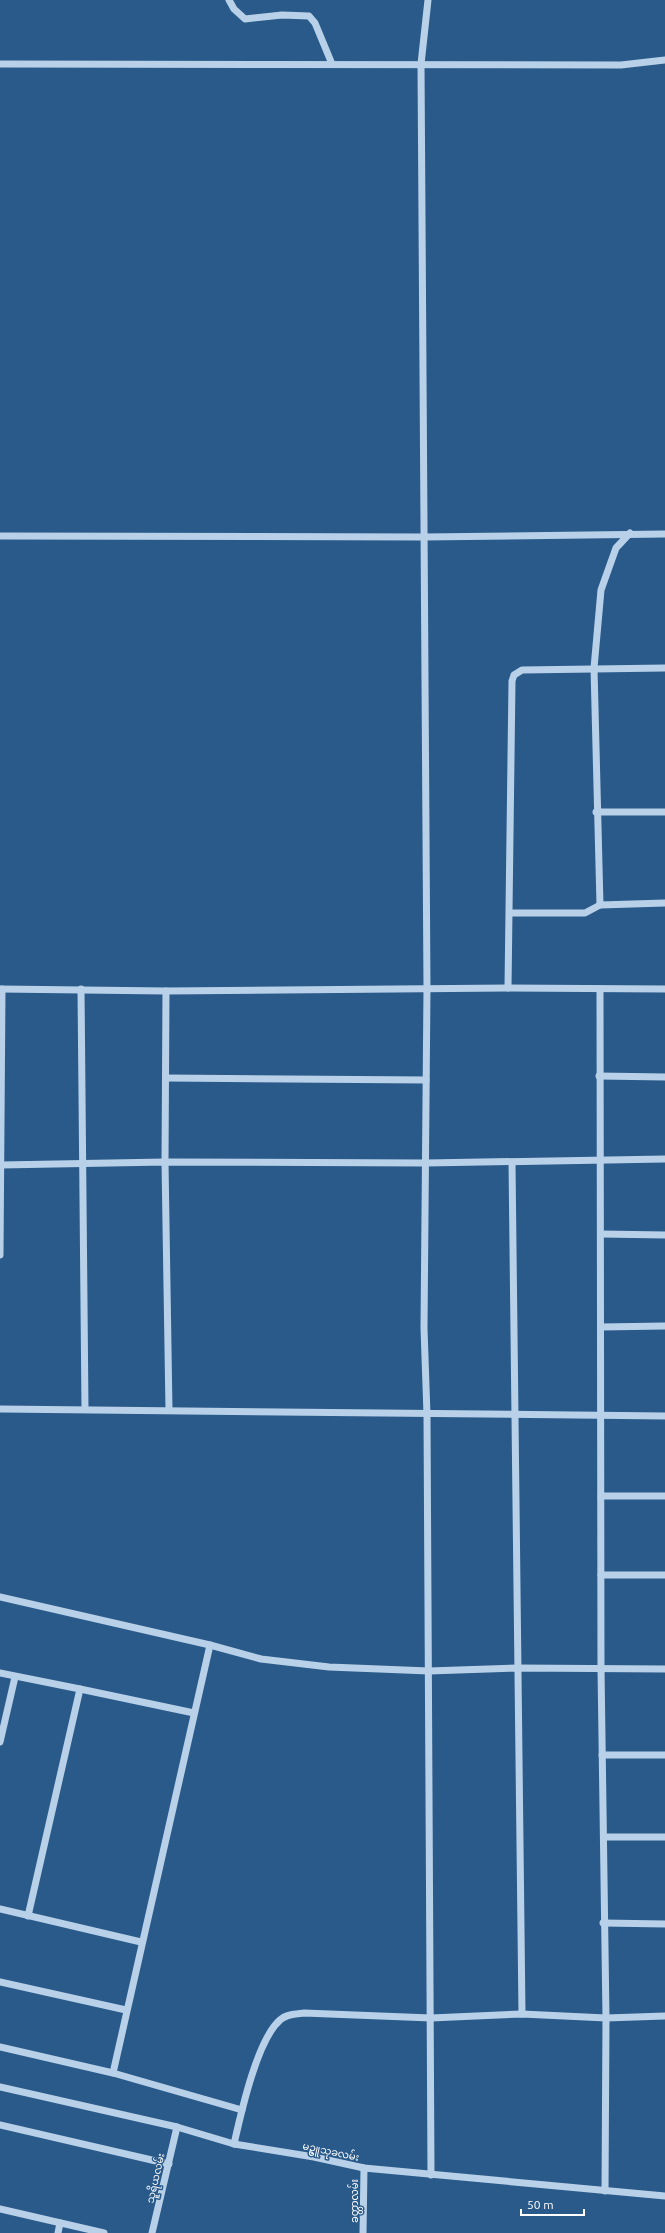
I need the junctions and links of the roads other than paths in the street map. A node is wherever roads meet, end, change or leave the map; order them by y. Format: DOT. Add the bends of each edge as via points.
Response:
graph roads {
  1 [pos="229,0"];
  2 [pos="428,0"];
  3 [pos="665,60"];
  4 [pos="0,64"];
  5 [pos="332,64"];
  6 [pos="420,64"];
  7 [pos="630,533"];
  8 [pos="665,534"];
  9 [pos="0,536"];
  10 [pos="424,537"];
  11 [pos="594,668"];
  12 [pos="665,668"];
  13 [pos="596,812"];
  14 [pos="665,812"];
  15 [pos="665,903"];
  16 [pos="600,905"];
  17 [pos="510,913"];
  18 [pos="427,988"];
  19 [pos="508,988"];
  20 [pos="1,989"];
  21 [pos="80,989"];
  22 [pos="600,989"];
  23 [pos="665,989"];
  24 [pos="166,991"];
  25 [pos="599,1076"];
  26 [pos="665,1077"];
  27 [pos="166,1078"];
  28 [pos="426,1080"];
  29 [pos="665,1159"];
  30 [pos="600,1160"];
  31 [pos="165,1162"];
  32 [pos="512,1162"];
  33 [pos="81,1163"];
  34 [pos="426,1163"];
  35 [pos="0,1165"];
  36 [pos="601,1234"];
  37 [pos="665,1235"];
  38 [pos="0,1255"];
  39 [pos="665,1326"];
  40 [pos="602,1327"];
  41 [pos="0,1409"];
  42 [pos="85,1409"];
  43 [pos="168,1410"];
  44 [pos="427,1415"];
  45 [pos="514,1415"];
  46 [pos="602,1416"];
  47 [pos="665,1416"];
  48 [pos="601,1496"];
  49 [pos="665,1496"];
  50 [pos="601,1575"];
  51 [pos="665,1575"];
  52 [pos="0,1597"];
  53 [pos="210,1645"];
  54 [pos="518,1668"];
  55 [pos="601,1668"];
  56 [pos="665,1668"];
  57 [pos="430,1671"];
  58 [pos="0,1673"];
  59 [pos="15,1677"];
  60 [pos="80,1689"];
  61 [pos="194,1712"];
  62 [pos="0,1742"];
  63 [pos="602,1755"];
  64 [pos="665,1755"];
  65 [pos="604,1837"];
  66 [pos="665,1837"];
  67 [pos="0,1909"];
  68 [pos="28,1916"];
  69 [pos="603,1924"];
  70 [pos="665,1924"];
  71 [pos="141,1942"];
  72 [pos="0,1982"];
  73 [pos="126,2010"];
  74 [pos="522,2014"];
  75 [pos="665,2016"];
  76 [pos="430,2018"];
  77 [pos="606,2018"];
  78 [pos="0,2047"];
  79 [pos="113,2073"];
  80 [pos="0,2087"];
  81 [pos="242,2110"];
  82 [pos="0,2125"];
  83 [pos="177,2127"];
  84 [pos="234,2144"];
  85 [pos="169,2164"];
  86 [pos="364,2168"];
  87 [pos="431,2175"];
  88 [pos="605,2191"];
  89 [pos="665,2196"];
  90 [pos="0,2209"];
  91 [pos="60,2223"];
  92 [pos="58,2233"];
  93 [pos="104,2233"];
  94 [pos="152,2233"];
  95 [pos="364,2233"];
  1 -- 5 [label="street" via="245,19 282,15 309,16 315,23"];
  2 -- 6 [label="street"];
  3 -- 6 [label="street" via="621,65"];
  4 -- 5 [label="street"];
  5 -- 6 [label="street"];
  6 -- 10 [label="street"];
  7 -- 8 [label="street"];
  7 -- 10 [label="street"];
  7 -- 11 [label="street" via="616,548 601,590"];
  9 -- 10 [label="street"];
  10 -- 18 [label="street"];
  11 -- 12 [label="street"];
  11 -- 13 [label="street"];
  11 -- 17 [label="street" via="522,670 514,675"];
  13 -- 14 [label="street"];
  13 -- 16 [label="street"];
  15 -- 16 [label="street"];
  16 -- 17 [label="street" via="585,913"];
  17 -- 19 [label="street"];
  18 -- 19 [label="street"];
  18 -- 24 [label="street"];
  18 -- 28 [label="street"];
  19 -- 22 [label="street"];
  20 -- 21 [label="street"];
  20 -- 35 [label="street"];
  21 -- 24 [label="street"];
  21 -- 33 [label="street"];
  22 -- 23 [label="street"];
  22 -- 25 [label="street"];
  24 -- 27 [label="street"];
  25 -- 26 [label="street"];
  25 -- 30 [label="street"];
  27 -- 28 [label="street"];
  27 -- 31 [label="street"];
  28 -- 34 [label="street"];
  29 -- 30 [label="street"];
  30 -- 32 [label="street"];
  30 -- 36 [label="street"];
  31 -- 33 [label="street"];
  31 -- 34 [label="street"];
  31 -- 43 [label="street"];
  32 -- 34 [label="street"];
  32 -- 45 [label="street"];
  33 -- 35 [label="street"];
  33 -- 42 [label="street"];
  34 -- 44 [label="street" via="424,1328"];
  35 -- 38 [label="street"];
  36 -- 37 [label="street"];
  36 -- 40 [label="street"];
  39 -- 40 [label="street"];
  40 -- 46 [label="street"];
  41 -- 42 [label="street"];
  42 -- 43 [label="street"];
  43 -- 44 [label="street"];
  44 -- 45 [label="street"];
  44 -- 57 [label="street"];
  45 -- 46 [label="street"];
  45 -- 54 [label="street"];
  46 -- 47 [label="street"];
  46 -- 48 [label="street"];
  48 -- 49 [label="street"];
  48 -- 50 [label="street"];
  50 -- 51 [label="street"];
  50 -- 55 [label="street"];
  52 -- 53 [label="street"];
  53 -- 57 [label="street" via="261,1659 322,1666"];
  53 -- 61 [label="street"];
  54 -- 55 [label="street"];
  54 -- 57 [label="street"];
  54 -- 74 [label="street"];
  55 -- 56 [label="street"];
  55 -- 63 [label="street"];
  57 -- 76 [label="street"];
  58 -- 59 [label="street"];
  59 -- 60 [label="street"];
  59 -- 62 [label="street"];
  60 -- 61 [label="street"];
  60 -- 68 [label="street"];
  61 -- 71 [label="street"];
  63 -- 64 [label="street"];
  63 -- 65 [label="street"];
  65 -- 66 [label="street"];
  65 -- 69 [label="street"];
  67 -- 68 [label="street"];
  68 -- 71 [label="street"];
  69 -- 70 [label="street"];
  69 -- 77 [label="street"];
  71 -- 73 [label="street"];
  72 -- 73 [label="street"];
  73 -- 79 [label="street"];
  74 -- 76 [label="street"];
  74 -- 77 [label="street"];
  75 -- 77 [label="street"];
  76 -- 81 [label="street" via="304,2013 281,2019 261,2051"];
  76 -- 87 [label="street"];
  77 -- 88 [label="street"];
  78 -- 79 [label="street"];
  79 -- 81 [label="street"];
  80 -- 83 [label="street, မဥ္ဇူသုခလမ်း"];
  81 -- 84 [label="street"];
  82 -- 85 [label="street"];
  83 -- 84 [label="street, မဥ္ဇူသုခလမ်း"];
  83 -- 85 [label="street, သူရိယလမ်း"];
  84 -- 86 [label="street, မဥ္ဇူသုခလမ်း"];
  85 -- 94 [label="street, သူရိယလမ်း"];
  86 -- 87 [label="street, မဥ္ဇူသုခလမ်း"];
  86 -- 95 [label="street, ခတ္တာလမ်း"];
  87 -- 88 [label="street, မဥ္ဇူသုခလမ်း"];
  88 -- 89 [label="street, မဥ္ဇူသုခလမ်း"];
  90 -- 91 [label="street"];
  91 -- 92 [label="street"];
  91 -- 93 [label="street"];
}
